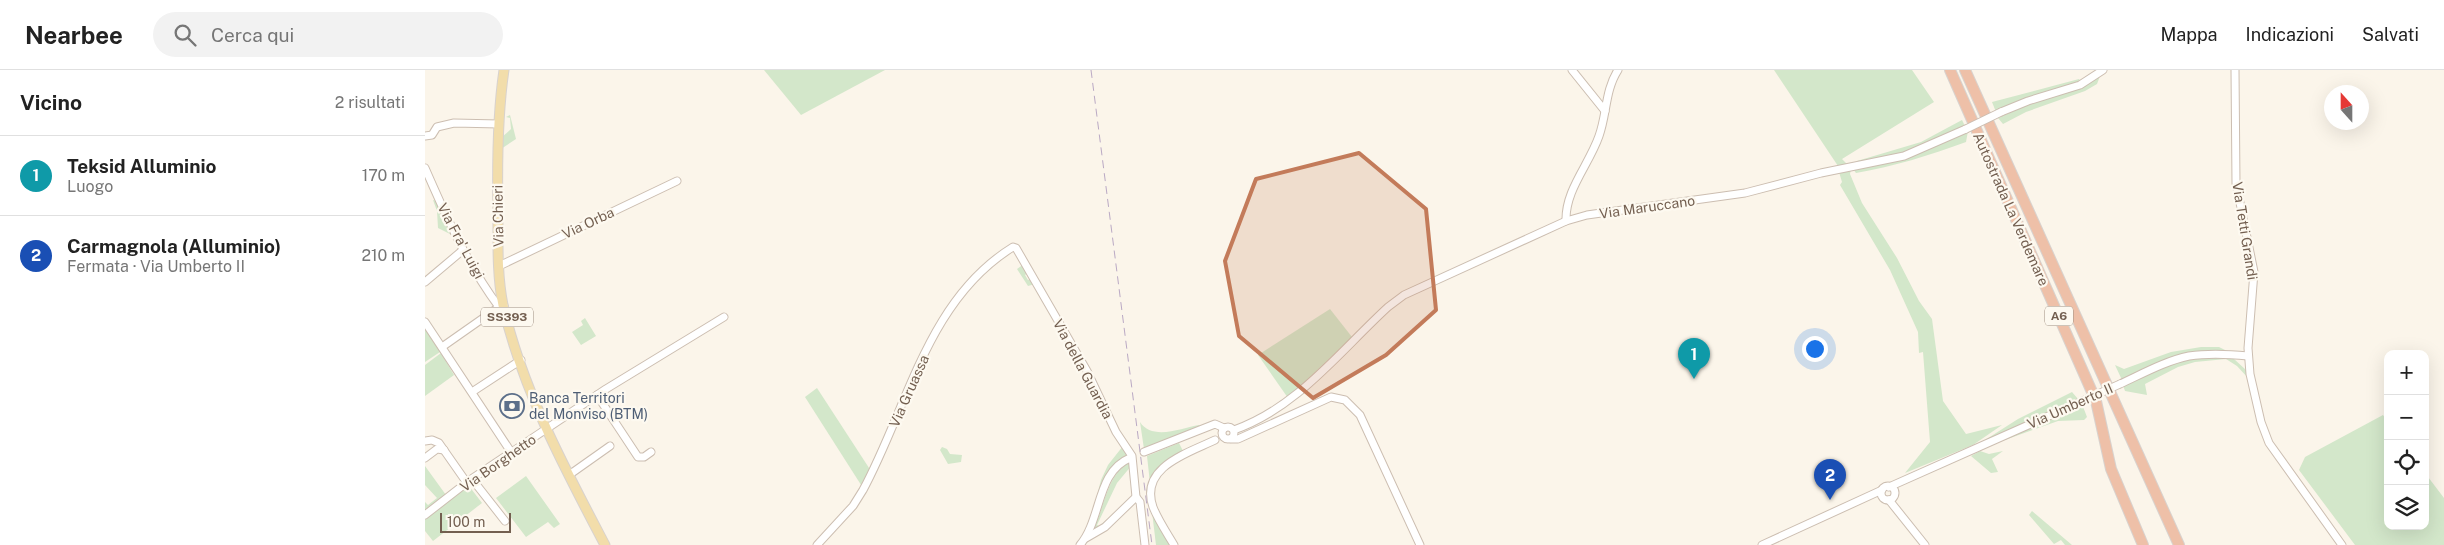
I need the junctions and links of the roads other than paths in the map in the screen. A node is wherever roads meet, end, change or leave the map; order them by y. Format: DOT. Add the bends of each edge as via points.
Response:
graph roads {
  1 [pos="503,70"];
  2 [pos="1572,70"];
  3 [pos="1619,70"];
  4 [pos="1950,70"];
  5 [pos="1965,70"];
  6 [pos="2103,70"];
  7 [pos="2235,70"];
  8 [pos="1605,112"];
  9 [pos="499,124"];
  10 [pos="425,136"];
  11 [pos="425,168"];
  12 [pos="677,181"];
  13 [pos="1566,221"];
  14 [pos="1013,247"];
  15 [pos="463,250"];
  16 [pos="499,266"];
  17 [pos="425,282"];
  18 [pos="501,306"];
  19 [pos="724,317"];
  20 [pos="425,322"];
  21 [pos="442,347"];
  22 [pos="2248,356"];
  23 [pos="521,360"];
  24 [pos="472,392"];
  25 [pos="597,395"];
  26 [pos="1224,428"];
  27 [pos="547,429"];
  28 [pos="1234,430"];
  29 [pos="1231,439"];
  30 [pos="1215,440"];
  31 [pos="425,441"];
  32 [pos="610,446"];
  33 [pos="441,449"];
  34 [pos="511,452"];
  35 [pos="651,452"];
  36 [pos="1145,452"];
  37 [pos="425,458"];
  38 [pos="1129,458"];
  39 [pos="569,475"];
  40 [pos="469,481"];
  41 [pos="1890,493"];
  42 [pos="1137,498"];
  43 [pos="425,515"];
  44 [pos="505,522"];
  45 [pos="2174,532"];
  46 [pos="1086,538"];
  47 [pos="605,545"];
  48 [pos="817,545"];
  49 [pos="1080,545"];
  50 [pos="1145,545"];
  51 [pos="1174,545"];
  52 [pos="1419,545"];
  53 [pos="1762,545"];
  54 [pos="1925,545"];
  55 [pos="2143,545"];
  56 [pos="2179,545"];
  57 [pos="2183,545"];
  58 [pos="2342,545"];
  1 -- 9 [label="main road, Via Chieri / SS393"];
  2 -- 8 [label="street"];
  3 -- 8 [label="street" via="1611,86"];
  4 -- 55 [label="highway, Autostrada La Verdemare / A6" via="2093,394 2111,469"];
  5 -- 45 [label="highway, Autostrada La Verdemare / A6"];
  6 -- 13 [label="street, Via Maruccano, bridge" via="2080,86 2028,101 1904,156 1821,172 1745,193 1587,215"];
  7 -- 22 [label="street, Via Tetti Grandi" via="2236,183 2254,272"];
  8 -- 13 [label="street" via="1593,152 1572,193"];
  9 -- 10 [label="street" via="454,123 437,127 432,135"];
  9 -- 16 [label="main road, Via Chieri / SS393"];
  11 -- 15 [label="street, Via Fra' Luigi"];
  12 -- 16 [label="street, Via Orba"];
  13 -- 28 [label="street, Via Maruccano" via="1404,295 1291,399 1267,416"];
  14 -- 42 [label="street, Via della Guardia" via="1133,456"];
  14 -- 48 [label="street, Via Gruassa" via="966,286 944,318 863,490 853,506"];
  15 -- 17 [label="street"];
  15 -- 18 [label="street, Via Fra' Luigi"];
  16 -- 18 [label="main road, Via Chieri / SS393"];
  18 -- 21 [label="street"];
  18 -- 23 [label="main road, Via Chieri / SS393"];
  19 -- 25 [label="street, Via Borghetto"];
  20 -- 21 [label="street"];
  21 -- 24 [label="street"];
  22 -- 41 [label="street, Via Umberto II, bridge" via="2191,356 2171,362"];
  22 -- 58 [label="street, Via Tetti Grandi" via="2265,436"];
  23 -- 24 [label="street"];
  23 -- 27 [label="main road, Via Chieri / SS393"];
  24 -- 34 [label="street"];
  25 -- 27 [label="street, Via Borghetto"];
  25 -- 35 [label="street" via="638,457"];
  26 -- 28 [label="street" via="1227,426"];
  26 -- 29 [label="street" via="1222,436"];
  26 -- 36 [label="street" via="1215,424"];
  27 -- 34 [label="street, Via Borghetto"];
  27 -- 39 [label="main road, Via Chieri / SS393"];
  28 -- 29 [label="street"];
  29 -- 52 [label="street" via="1331,397 1345,400 1360,415"];
  30 -- 51 [label="street" via="1170,462 1155,476 1153,505"];
  31 -- 33 [label="street" via="435,441"];
  32 -- 39 [label="street"];
  33 -- 37 [label="street"];
  33 -- 40 [label="street"];
  34 -- 40 [label="street, Via Borghetto"];
  38 -- 46 [label="street" via="1110,473"];
  39 -- 47 [label="main road, Via Chieri / SS393"];
  40 -- 43 [label="street, Via Borghetto"];
  40 -- 44 [label="street"];
  41 -- 53 [label="street, Via Umberto II" via="1871,495"];
  41 -- 54 [label="street"];
  42 -- 46 [label="street" via="1105,527"];
  42 -- 50 [label="street, Via della Guardia"];
  45 -- 56 [label="highway, A6"];
  45 -- 57 [label="highway"];
  46 -- 49 [label="street"];
}
